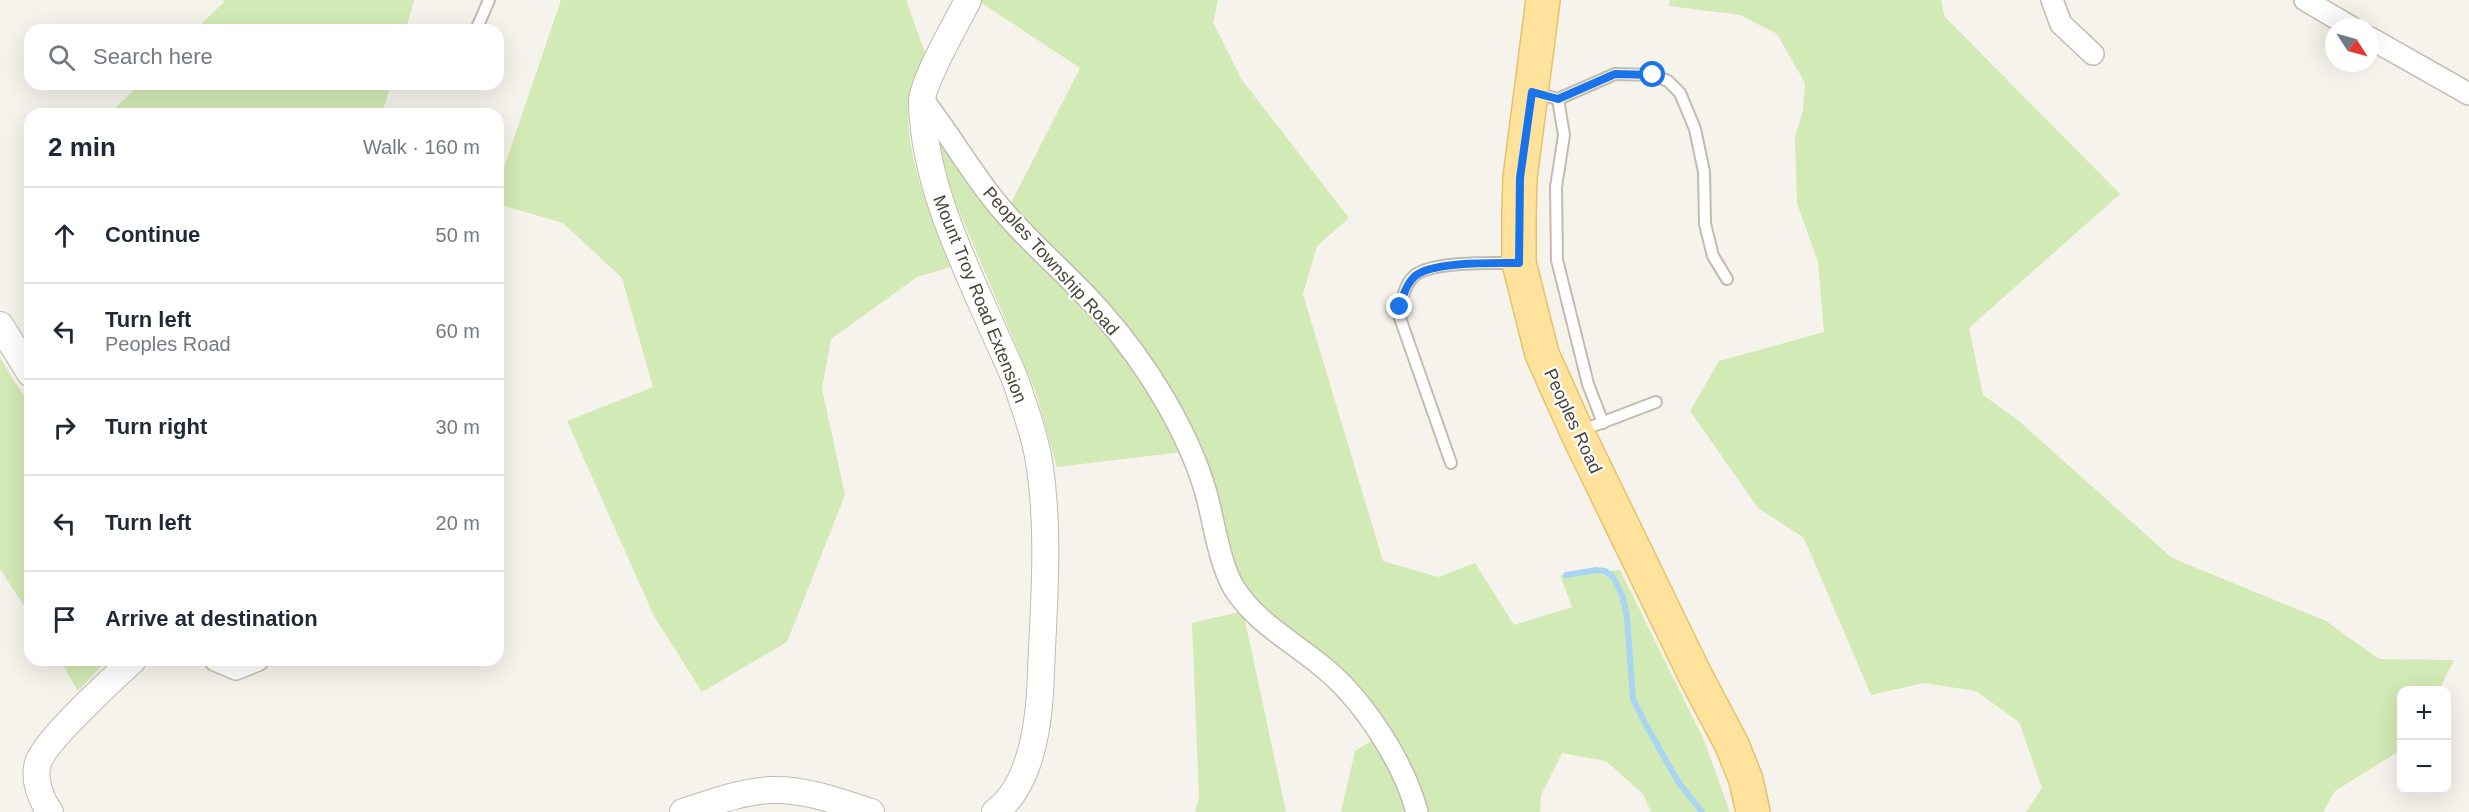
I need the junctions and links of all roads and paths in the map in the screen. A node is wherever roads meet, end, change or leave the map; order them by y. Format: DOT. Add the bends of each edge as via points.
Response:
graph roads {
  1 [pos="489,0"];
  2 [pos="968,0"];
  3 [pos="1543,0"];
  4 [pos="2052,0"];
  5 [pos="2305,0"];
  6 [pos="2336,18"];
  7 [pos="479,24"];
  8 [pos="2379,43"];
  9 [pos="2093,54"];
  10 [pos="2469,94"];
  11 [pos="1545,96"];
  12 [pos="922,99"];
  13 [pos="1519,263"];
  14 [pos="1727,279"];
  15 [pos="0,325"];
  16 [pos="24,363"];
  17 [pos="1656,402"];
  18 [pos="1590,428"];
  19 [pos="1451,463"];
  20 [pos="127,666"];
  21 [pos="229,666"];
  22 [pos="243,666"];
  23 [pos="1000,811"];
  24 [pos="50,812"];
  25 [pos="683,812"];
  26 [pos="871,812"];
  27 [pos="1417,812"];
  28 [pos="1753,812"];
  1 -- 7 [label="lane"];
  2 -- 12 [label="street, Mount Troy Road Extension"];
  3 -- 11 [label="main road, Peoples Road"];
  4 -- 9 [label="street" via="2061,24"];
  5 -- 6 [label="street"];
  8 -- 10 [label="street"];
  11 -- 13 [label="main road, Peoples Road" via="1520,178"];
  11 -- 14 [label="lane" via="1630,73 1653,75 1668,81 1680,93 1695,129 1704,172 1706,224 1713,256"];
  11 -- 18 [label="lane" via="1564,135 1556,187 1557,260 1588,384"];
  12 -- 23 [label="street, Mount Troy Road Extension" via="924,139 932,177 963,261 1021,394 1039,461 1044,516 1044,599 1036,731 1020,779"];
  12 -- 27 [label="street, Peoples Township Road" via="1005,213 1102,313 1135,356 1166,401 1190,448 1234,587 1261,621 1319,663 1351,696 1392,756 1411,790"];
  13 -- 18 [label="main road, Peoples Road" via="1542,354"];
  13 -- 19 [label="lane" via="1468,264 1423,271 1408,285 1402,300 1400,318"];
  15 -- 16 [label="street"];
  17 -- 18 [label="lane"];
  18 -- 28 [label="main road, Peoples Road" via="1695,675 1732,745"];
  20 -- 24 [label="street" via="52,740 38,764 37,783"];
  21 -- 22 [label="street"];
  25 -- 26 [label="street" via="772,790 811,793"];
}
